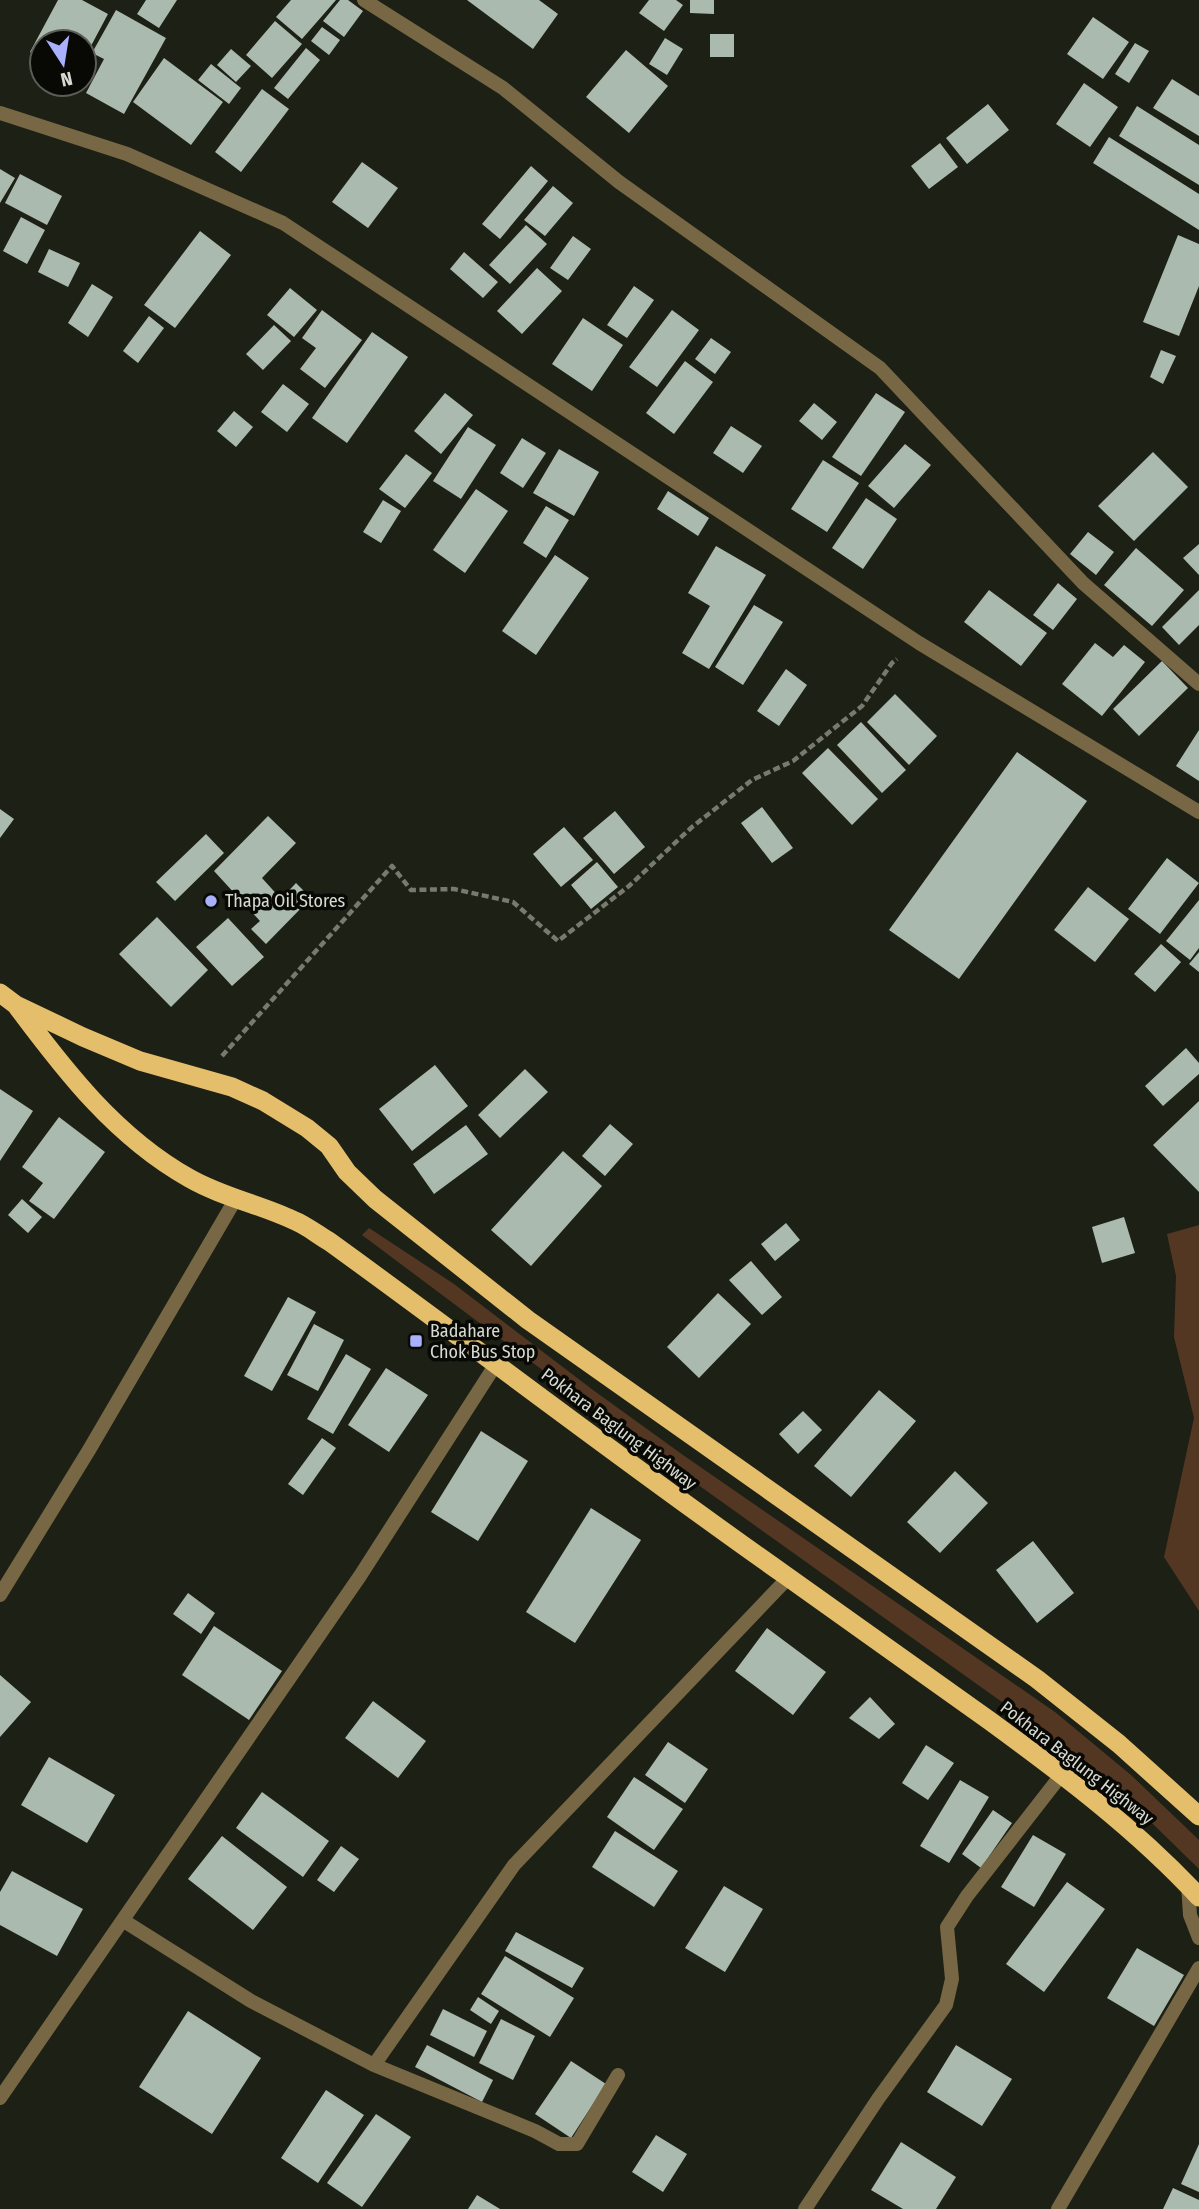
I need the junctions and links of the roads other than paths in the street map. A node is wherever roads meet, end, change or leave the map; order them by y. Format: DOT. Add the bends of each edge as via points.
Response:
graph roads {
  1 [pos="364,0"];
  2 [pos="0,113"];
  3 [pos="1199,684"];
  4 [pos="1199,812"];
  5 [pos="8,999"];
  6 [pos="235,1200"];
  7 [pos="496,1364"];
  8 [pos="788,1578"];
  9 [pos="0,1595"];
  10 [pos="1062,1774"];
  11 [pos="1199,1816"];
  12 [pos="1193,1891"];
  13 [pos="124,1921"];
  14 [pos="1199,1938"];
  15 [pos="1199,1968"];
  16 [pos="373,2065"];
  17 [pos="618,2075"];
  18 [pos="0,2098"];
  19 [pos="805,2209"];
  20 [pos="1058,2209"];
  1 -- 3 [label="street" via="503,88 619,182 880,368 1083,583"];
  2 -- 4 [label="street" via="127,154 283,223 919,643"];
  5 -- 6 [label="highway, Pokhara Baglung Highway" via="110,1119 165,1163"];
  5 -- 11 [label="highway, Pokhara Baglung Highway" via="141,1061 253,1096 307,1128 375,1199 461,1269 1037,1679"];
  6 -- 7 [label="highway, Pokhara Baglung Highway" via="294,1220 330,1242"];
  6 -- 9 [label="street"];
  7 -- 8 [label="highway, Pokhara Baglung Highway"];
  7 -- 13 [label="street" via="360,1576"];
  8 -- 10 [label="highway, Pokhara Baglung Highway"];
  8 -- 16 [label="street" via="514,1865"];
  10 -- 12 [label="highway, Pokhara Baglung Highway"];
  10 -- 19 [label="street" via="947,1927 952,1979 946,2005"];
  12 -- 14 [label="street" via="1190,1915"];
  13 -- 16 [label="street" via="251,2001"];
  13 -- 18 [label="street"];
  15 -- 20 [label="street"];
  16 -- 17 [label="street" via="559,2144 576,2144"];
}
